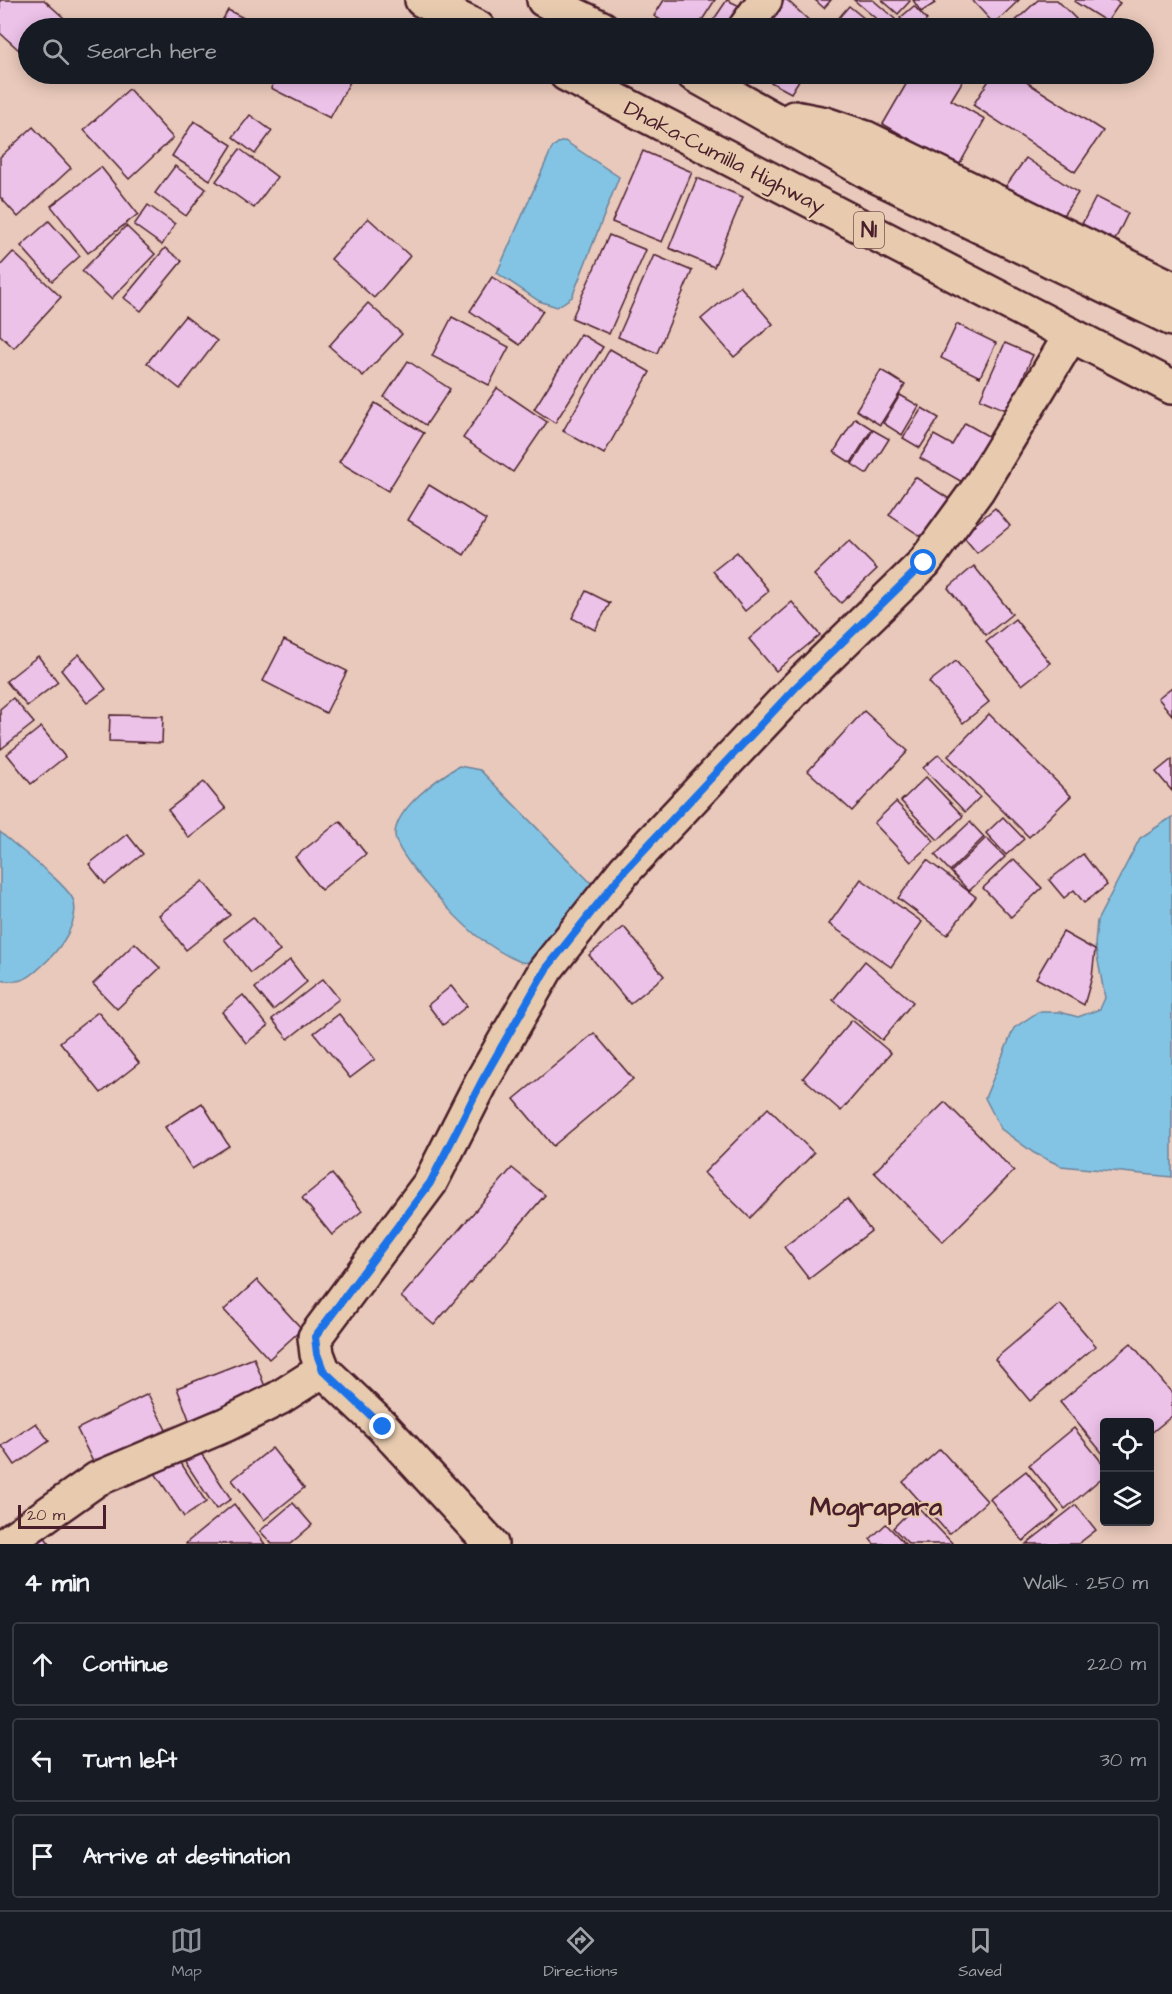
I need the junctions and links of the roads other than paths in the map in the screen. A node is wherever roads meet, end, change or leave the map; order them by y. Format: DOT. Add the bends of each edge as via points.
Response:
graph roads {
  1 [pos="422,0"];
  2 [pos="544,0"];
  3 [pos="765,0"];
  4 [pos="458,18"];
  5 [pos="581,18"];
  6 [pos="752,18"];
  7 [pos="585,84"];
  8 [pos="718,84"];
  9 [pos="763,112"];
  10 [pos="1169,280"];
  11 [pos="1172,319"];
  12 [pos="1071,335"];
  13 [pos="1172,387"];
  14 [pos="323,1370"];
  15 [pos="5,1544"];
  16 [pos="490,1544"];
  1 -- 4 [label="main road"];
  2 -- 5 [label="main road"];
  3 -- 6 [label="main road"];
  7 -- 12 [label="main road, Dhaka–Cumilla Highway / N1"];
  8 -- 9 [label="main road, N1"];
  9 -- 10 [label="main road" via="825,124 866,138"];
  9 -- 11 [label="main road, N1" via="874,175"];
  12 -- 13 [label="main road, Dhaka–Cumilla Highway / N1"];
  12 -- 14 [label="main road" via="978,489 924,563 796,687 625,870 546,969 430,1183 315,1337"];
  14 -- 15 [label="main road" via="227,1424 97,1479"];
  14 -- 16 [label="main road" via="383,1427"];
}
